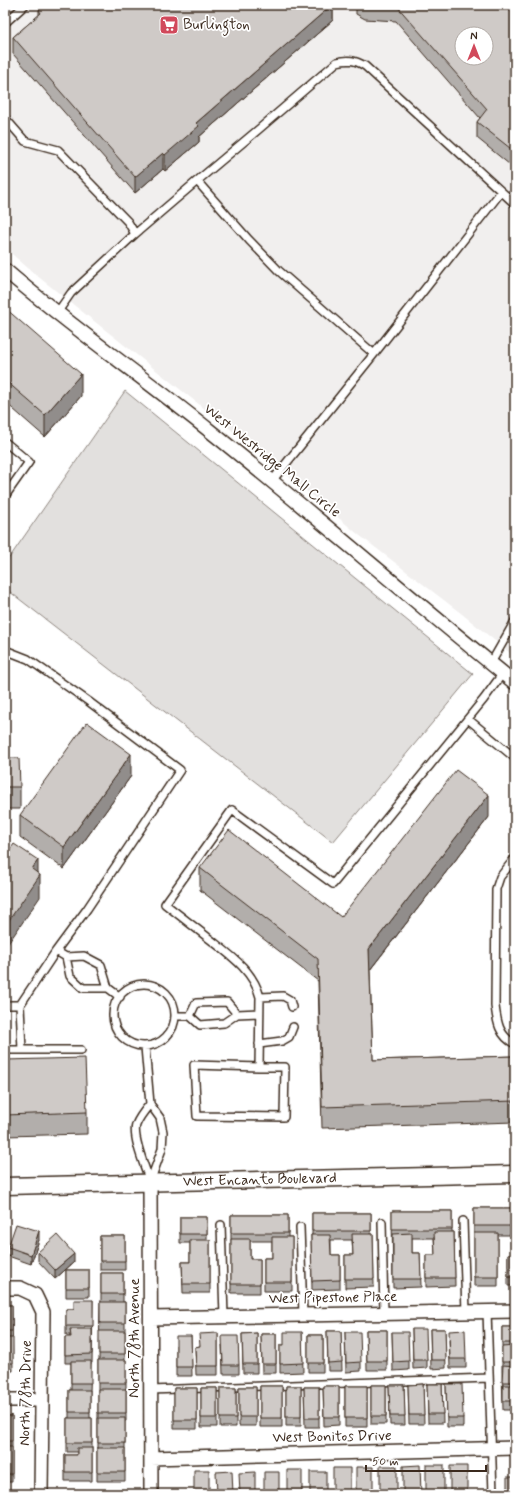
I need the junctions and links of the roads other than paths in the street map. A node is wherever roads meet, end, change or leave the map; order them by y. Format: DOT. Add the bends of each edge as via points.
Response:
graph roads {
  1 [pos="25,5"];
  2 [pos="5,23"];
  3 [pos="5,118"];
  4 [pos="197,181"];
  5 [pos="501,192"];
  6 [pos="515,204"];
  7 [pos="135,234"];
  8 [pos="5,270"];
  9 [pos="57,314"];
  10 [pos="374,354"];
  11 [pos="5,442"];
  12 [pos="272,481"];
  13 [pos="5,496"];
  14 [pos="515,621"];
  15 [pos="5,650"];
  16 [pos="490,663"];
  17 [pos="503,673"];
  18 [pos="515,683"];
  19 [pos="468,719"];
  20 [pos="515,758"];
  21 [pos="515,858"];
  22 [pos="56,951"];
  23 [pos="66,957"];
  24 [pos="108,988"];
  25 [pos="120,997"];
  26 [pos="260,997"];
  27 [pos="5,1005"];
  28 [pos="20,1005"];
  29 [pos="292,1007"];
  30 [pos="259,1013"];
  31 [pos="237,1014"];
  32 [pos="175,1016"];
  33 [pos="190,1016"];
  34 [pos="292,1027"];
  35 [pos="259,1044"];
  36 [pos="515,1044"];
  37 [pos="145,1047"];
  38 [pos="5,1050"];
  39 [pos="22,1050"];
  40 [pos="81,1050"];
  41 [pos="259,1067"];
  42 [pos="150,1104"];
  43 [pos="515,1174"];
  44 [pos="150,1182"];
  45 [pos="5,1186"];
  46 [pos="463,1221"];
  47 [pos="382,1222"];
  48 [pos="221,1225"];
  49 [pos="300,1227"];
  50 [pos="5,1288"];
  51 [pos="487,1311"];
  52 [pos="515,1311"];
  53 [pos="466,1312"];
  54 [pos="384,1313"];
  55 [pos="303,1315"];
  56 [pos="224,1316"];
  57 [pos="151,1318"];
  58 [pos="489,1378"];
  59 [pos="151,1390"];
  60 [pos="5,1400"];
  61 [pos="42,1400"];
  62 [pos="515,1448"];
  63 [pos="492,1449"];
  64 [pos="151,1458"];
  65 [pos="42,1494"];
  66 [pos="151,1494"];
  67 [pos="493,1494"];
  1 -- 2 [label="lane"];
  3 -- 7 [label="lane" via="25,141 58,150 128,222"];
  4 -- 5 [label="lane" via="336,62 346,60 365,66"];
  4 -- 7 [label="lane"];
  4 -- 10 [label="lane" via="279,271"];
  5 -- 6 [label="lane"];
  5 -- 10 [label="lane"];
  7 -- 9 [label="lane" via="71,293"];
  8 -- 9 [label="street, West Westridge Mall Circle"];
  9 -- 12 [label="street, West Westridge Mall Circle"];
  10 -- 12 [label="lane"];
  11 -- 13 [label="lane" via="29,462"];
  12 -- 16 [label="street, West Westridge Mall Circle"];
  14 -- 16 [label="lane"];
  15 -- 22 [label="lane" via="28,659 180,770"];
  16 -- 17 [label="street, West Westridge Mall Circle"];
  17 -- 18 [label="street, West Westridge Mall Circle"];
  17 -- 19 [label="lane"];
  19 -- 20 [label="lane"];
  19 -- 26 [label="lane" via="333,884 232,810 165,904 234,958 258,987"];
  21 -- 36 [label="lane" via="500,877 496,889 495,1006 497,1022 502,1033"];
  22 -- 23 [label="lane"];
  22 -- 28 [label="lane"];
  23 -- 24 [label="lane" via="84,956 101,965"];
  23 -- 24 [label="lane" via="70,976 83,988"];
  24 -- 25 [label="lane"];
  25 -- 32 [label="lane" via="132,987 152,986 162,990 169,997 174,1006"];
  25 -- 37 [label="lane" via="114,1010 117,1030 132,1044"];
  26 -- 29 [label="lane" via="283,996 290,1000"];
  26 -- 30 [label="lane"];
  27 -- 28 [label="lane"];
  28 -- 39 [label="lane"];
  30 -- 31 [label="lane"];
  30 -- 35 [label="lane"];
  31 -- 33 [label="lane" via="224,1023 200,1025"];
  31 -- 33 [label="lane" via="227,1002 210,1002 196,1003"];
  32 -- 33 [label="lane"];
  32 -- 37 [label="lane" via="169,1034 161,1041"];
  34 -- 35 [label="lane" via="289,1037 282,1041"];
  35 -- 41 [label="lane"];
  37 -- 42 [label="lane"];
  38 -- 39 [label="lane"];
  39 -- 40 [label="lane"];
  41 -- 41 [label="lane" via="194,1065 198,1116 284,1117 284,1067"];
  42 -- 44 [label="lane" via="160,1118 163,1132 162,1149"];
  42 -- 44 [label="lane" via="136,1126 138,1148"];
  43 -- 44 [label="street, West Encanto Boulevard"];
  44 -- 45 [label="street, West Encanto Boulevard"];
  44 -- 57 [label="street, North 78th Avenue"];
  46 -- 53 [label="lane"];
  47 -- 54 [label="lane"];
  48 -- 56 [label="lane"];
  49 -- 55 [label="lane"];
  50 -- 61 [label="street, North 78th Drive" via="20,1288 35,1295 43,1312"];
  51 -- 52 [label="street, West Pipestone Place"];
  51 -- 53 [label="street, West Pipestone Place"];
  51 -- 58 [label="lane"];
  53 -- 54 [label="street, West Pipestone Place"];
  54 -- 55 [label="street, West Pipestone Place"];
  55 -- 56 [label="street, West Pipestone Place"];
  56 -- 57 [label="street, West Pipestone Place"];
  57 -- 59 [label="street, North 78th Avenue"];
  58 -- 59 [label="lane"];
  58 -- 63 [label="lane"];
  59 -- 64 [label="street, North 78th Avenue"];
  60 -- 61 [label="street"];
  61 -- 65 [label="street, North 78th Drive"];
  62 -- 63 [label="street, West Bonitos Drive"];
  63 -- 64 [label="street, West Bonitos Drive"];
  63 -- 67 [label="lane"];
  64 -- 66 [label="street, North 78th Avenue"];
}
